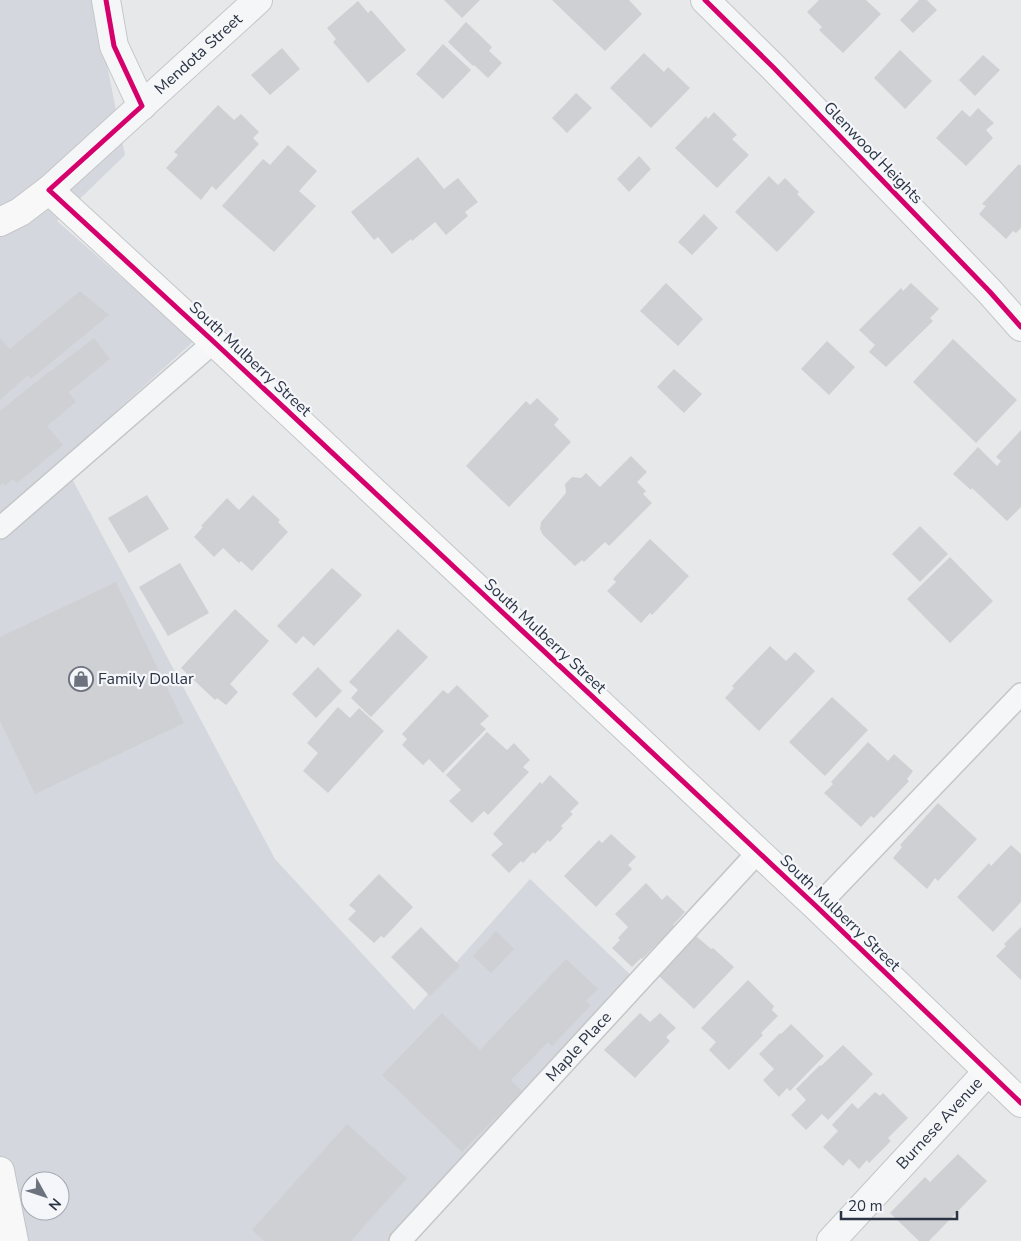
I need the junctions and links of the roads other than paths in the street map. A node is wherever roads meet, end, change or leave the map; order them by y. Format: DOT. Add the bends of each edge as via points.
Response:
graph roads {
  1 [pos="106,0"];
  2 [pos="258,0"];
  3 [pos="705,0"];
  4 [pos="142,106"];
  5 [pos="49,190"];
  6 [pos="0,222"];
  7 [pos="1021,327"];
  8 [pos="214,342"];
  9 [pos="0,528"];
  10 [pos="1021,694"];
  11 [pos="758,852"];
  12 [pos="817,907"];
  13 [pos="988,1071"];
  14 [pos="1021,1103"];
  15 [pos="0,1171"];
  16 [pos="14,1241"];
  17 [pos="400,1241"];
  18 [pos="831,1241"];
  1 -- 4 [label="street" via="114,46"];
  2 -- 4 [label="street, Mendota Street"];
  3 -- 7 [label="street, Glenwood Heights" via="780,74"];
  4 -- 5 [label="street, Mendota Street"];
  5 -- 6 [label="street, Mendota Street" via="20,212"];
  5 -- 8 [label="street, South Mulberry Street"];
  8 -- 9 [label="lane"];
  8 -- 11 [label="street, South Mulberry Street"];
  10 -- 12 [label="lane"];
  11 -- 12 [label="street, South Mulberry Street"];
  11 -- 17 [label="lane, Maple Place"];
  12 -- 13 [label="street, South Mulberry Street"];
  13 -- 14 [label="street, South Mulberry Street"];
  13 -- 18 [label="street, Burnese Avenue"];
  15 -- 16 [label="street"];
}
